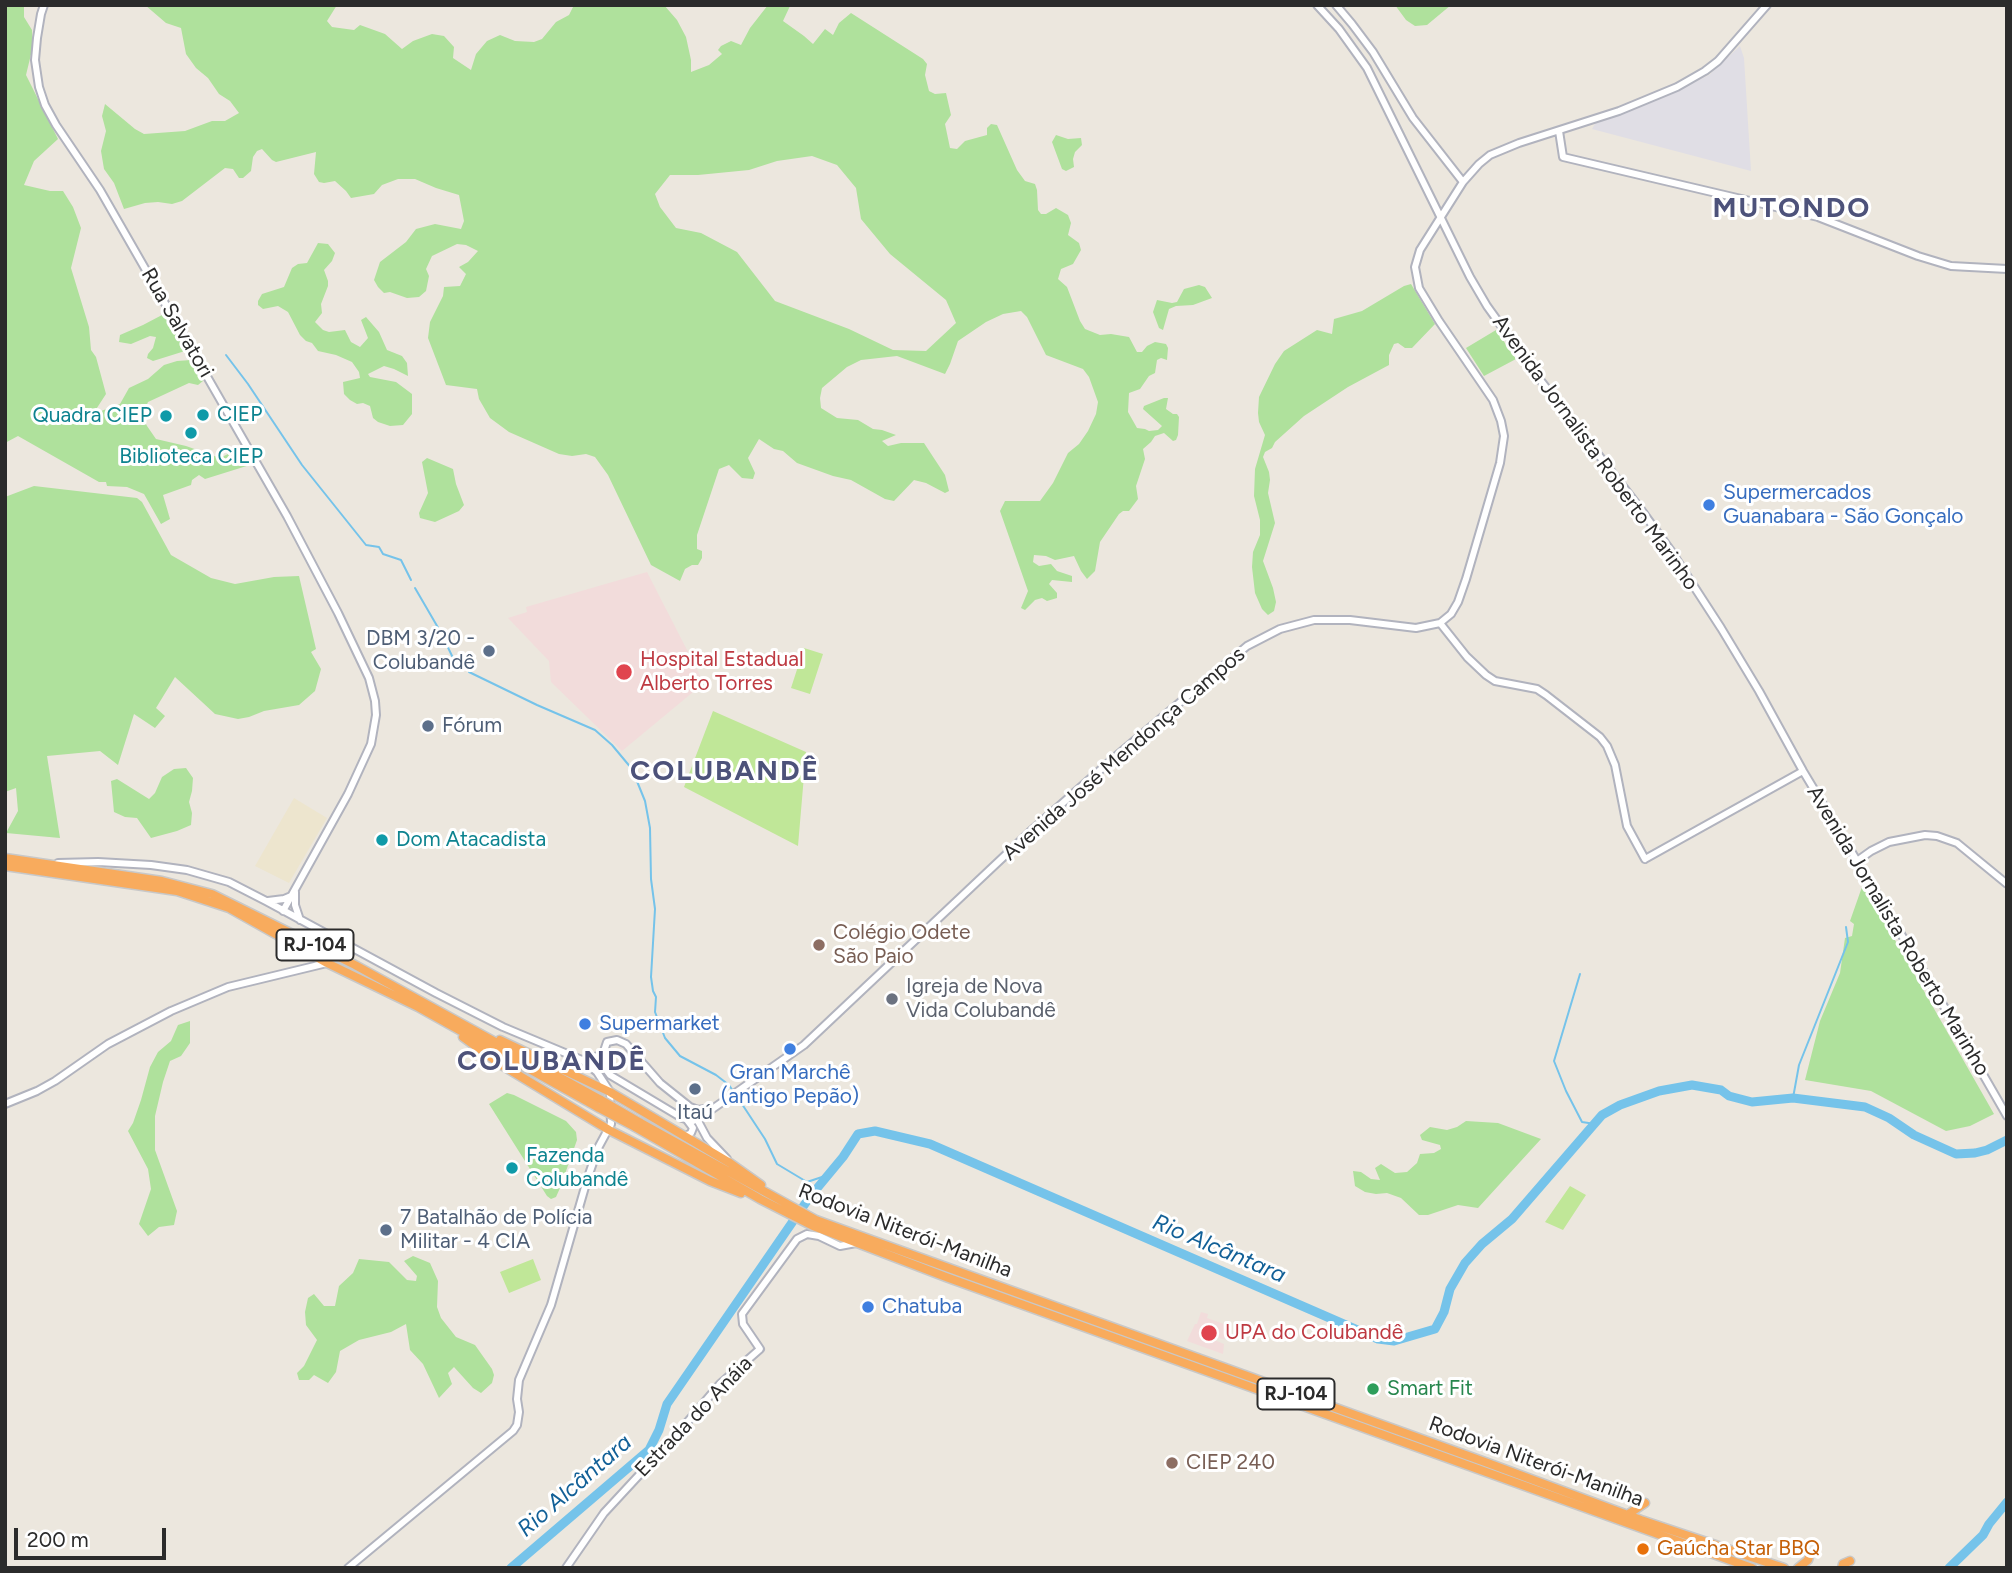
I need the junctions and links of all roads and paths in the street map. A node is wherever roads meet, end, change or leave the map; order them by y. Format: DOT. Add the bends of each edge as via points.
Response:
graph roads {
  1 [pos="44,5"];
  2 [pos="1317,5"];
  3 [pos="1336,5"];
  4 [pos="1767,5"];
  5 [pos="1559,131"];
  6 [pos="1463,182"];
  7 [pos="1441,216"];
  8 [pos="2007,270"];
  9 [pos="1440,623"];
  10 [pos="1803,771"];
  11 [pos="5,858"];
  12 [pos="1857,861"];
  13 [pos="44,864"];
  14 [pos="5,866"];
  15 [pos="2007,884"];
  16 [pos="295,888"];
  17 [pos="292,896"];
  18 [pos="266,901"];
  19 [pos="284,911"];
  20 [pos="300,920"];
  21 [pos="311,954"];
  22 [pos="327,963"];
  23 [pos="306,968"];
  24 [pos="444,1018"];
  25 [pos="604,1051"];
  26 [pos="582,1060"];
  27 [pos="624,1083"];
  28 [pos="610,1092"];
  29 [pos="5,1104"];
  30 [pos="690,1107"];
  31 [pos="612,1108"];
  32 [pos="712,1108"];
  33 [pos="640,1109"];
  34 [pos="622,1116"];
  35 [pos="2007,1116"];
  36 [pos="698,1119"];
  37 [pos="687,1120"];
  38 [pos="592,1121"];
  39 [pos="637,1125"];
  40 [pos="610,1127"];
  41 [pos="686,1136"];
  42 [pos="628,1140"];
  43 [pos="730,1163"];
  44 [pos="761,1199"];
  45 [pos="782,1205"];
  46 [pos="812,1227"];
  47 [pos="1646,1503"];
  48 [pos="1627,1515"];
  49 [pos="1810,1554"];
  50 [pos="1850,1561"];
  51 [pos="348,1568"];
  52 [pos="566,1568"];
  53 [pos="1752,1568"];
  54 [pos="1784,1568"];
  55 [pos="1798,1568"];
  56 [pos="1842,1568"];
  1 -- 16 [label="main road, Rua Salvatori" via="35,60 45,105 100,190 248,445 317,570 369,678 376,715 373,738 348,794"];
  2 -- 7 [label="main road, Avenida Jornalista Roberto Marinho" via="1367,68"];
  3 -- 6 [label="main road"];
  4 -- 5 [label="main road" via="1718,61 1693,79"];
  5 -- 6 [label="main road" via="1490,156"];
  5 -- 8 [label="main road" via="1563,157 1818,217 1938,263"];
  6 -- 7 [label="main road"];
  7 -- 9 [label="main road" via="1418,254 1417,282 1493,400 1504,436 1462,590 1455,607"];
  7 -- 10 [label="main road, Avenida Jornalista Roberto Marinho" via="1487,306 1671,551"];
  9 -- 10 [label="main road" via="1486,675 1537,689 1600,737 1615,765 1627,826 1645,859"];
  9 -- 32 [label="main road, Avenida José Mendonça Campos" via="1408,628 1314,620 1280,629 1247,646 1032,830 804,1045"];
  10 -- 12 [label="main road, Avenida Jornalista Roberto Marinho"];
  11 -- 13 [label="highway, Rodovia Niterói-Manilha / RJ-104"];
  12 -- 15 [label="main road" via="1889,842 1937,836 1957,843"];
  12 -- 35 [label="main road, Avenida Jornalista Roberto Marinho"];
  13 -- 18 [label="main road" via="151,864 187,870"];
  13 -- 24 [label="highway, Rodovia Niterói-Manilha / RJ-104" via="151,879 212,894 355,965"];
  14 -- 21 [label="highway, Rodovia Niterói-Manilha / RJ-104" via="203,898"];
  16 -- 17 [label="main road, Rua Salvatori"];
  16 -- 20 [label="main road"];
  17 -- 18 [label="main road"];
  17 -- 19 [label="main road, Rua Salvatori"];
  18 -- 19 [label="main road"];
  19 -- 20 [label="main road"];
  20 -- 26 [label="main road" via="503,1027"];
  21 -- 22 [label="highway, Rodovia Niterói-Manilha / RJ-104"];
  21 -- 23 [label="main road"];
  22 -- 23 [label="main road"];
  22 -- 24 [label="highway, Rodovia Niterói-Manilha / RJ-104"];
  23 -- 29 [label="main road" via="228,987 172,1010 108,1044 55,1081"];
  24 -- 28 [label="highway"];
  24 -- 38 [label="highway" via="500,1064"];
  24 -- 39 [label="highway, Rodovia Niterói-Manilha / RJ-104, bridge"];
  25 -- 26 [label="main road"];
  25 -- 27 [label="main road" via="607,1071"];
  25 -- 30 [label="main road" via="610,1041 626,1044 660,1083"];
  26 -- 28 [label="main road"];
  27 -- 28 [label="main road"];
  27 -- 37 [label="main road"];
  28 -- 31 [label="main road"];
  28 -- 33 [label="highway"];
  30 -- 32 [label="main road"];
  30 -- 36 [label="main road"];
  30 -- 37 [label="main road" via="692,1115"];
  31 -- 38 [label="highway"];
  31 -- 40 [label="main road"];
  32 -- 36 [label="main road, Avenida José Mendonça Campos"];
  33 -- 34 [label="main road"];
  33 -- 41 [label="highway"];
  34 -- 40 [label="main road"];
  34 -- 42 [label="highway" via="620,1127"];
  36 -- 37 [label="main road"];
  36 -- 43 [label="main road" via="707,1138"];
  37 -- 41 [label="main road" via="693,1128"];
  38 -- 40 [label="highway"];
  39 -- 44 [label="highway, Rodovia Niterói-Manilha / RJ-104"];
  39 -- 45 [label="highway, Rodovia Niterói-Manilha / RJ-104"];
  40 -- 42 [label="highway"];
  40 -- 51 [label="main road" via="598,1148 551,1305 520,1380 517,1426"];
  41 -- 43 [label="highway"];
  42 -- 44 [label="highway" via="710,1181"];
  43 -- 45 [label="highway"];
  44 -- 45 [label="highway, Rodovia Niterói-Manilha / RJ-104"];
  45 -- 46 [label="highway, Rodovia Niterói-Manilha / RJ-104"];
  46 -- 48 [label="highway, Rodovia Niterói-Manilha / RJ-104"];
  46 -- 52 [label="main road, Estrada do Anáia" via="797,1239 742,1314 743,1324 760,1349 720,1384 604,1513"];
  46 -- 53 [label="highway, Rodovia Niterói-Manilha / RJ-104"];
  47 -- 48 [label="highway"];
  48 -- 54 [label="highway, Rodovia Niterói-Manilha / RJ-104"];
  49 -- 55 [label="highway"];
  50 -- 56 [label="highway"];
}
